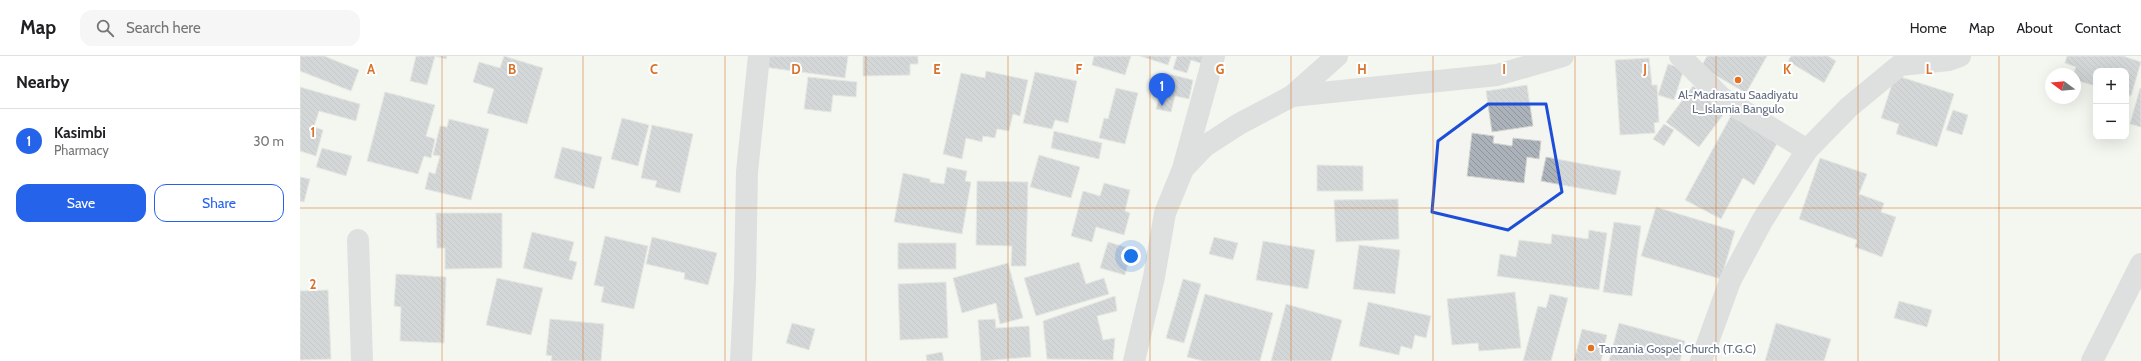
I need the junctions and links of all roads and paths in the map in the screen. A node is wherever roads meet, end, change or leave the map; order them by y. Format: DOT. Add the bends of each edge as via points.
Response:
graph roads {
  1 [pos="759,56"];
  2 [pos="1214,56"];
  3 [pos="1337,56"];
  4 [pos="1563,56"];
  5 [pos="1680,56"];
  6 [pos="1960,56"];
  7 [pos="1901,60"];
  8 [pos="1292,96"];
  9 [pos="1807,150"];
  10 [pos="1183,170"];
  11 [pos="358,240"];
  12 [pos="2141,264"];
  13 [pos="362,361"];
  14 [pos="741,361"];
  15 [pos="1134,361"];
  16 [pos="1701,361"];
  17 [pos="2092,361"];
  1 -- 14 [label="street" via="747,172"];
  2 -- 10 [label="street"];
  3 -- 8 [label="street"];
  4 -- 8 [label="street" via="1497,75"];
  5 -- 9 [label="street" via="1722,98"];
  6 -- 7 [label="street" via="1949,60"];
  7 -- 9 [label="street" via="1849,107"];
  8 -- 10 [label="street" via="1239,124 1205,146"];
  9 -- 16 [label="street" via="1762,221 1730,281"];
  10 -- 15 [label="street" via="1165,213 1154,276"];
  11 -- 13 [label="street"];
  12 -- 17 [label="street"];
}
